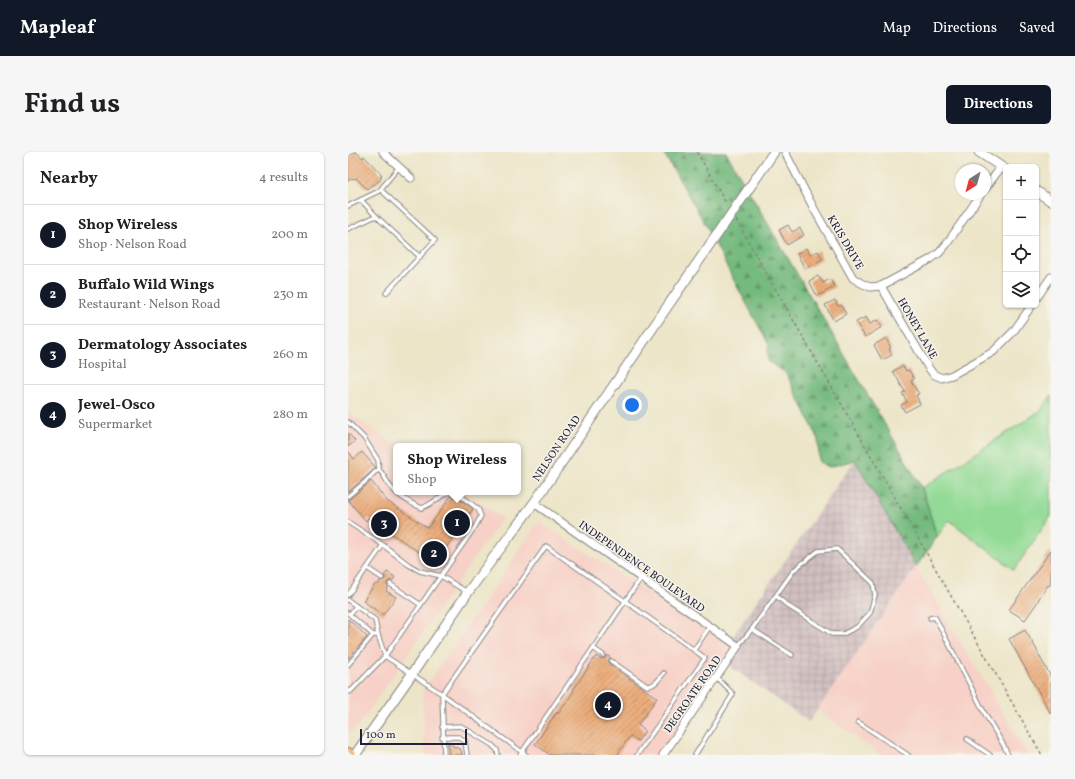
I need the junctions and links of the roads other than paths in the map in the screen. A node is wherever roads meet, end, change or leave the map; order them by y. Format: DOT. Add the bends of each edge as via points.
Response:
graph roads {
  1 [pos="383,152"];
  2 [pos="774,152"];
  3 [pos="785,152"];
  4 [pos="980,152"];
  5 [pos="400,167"];
  6 [pos="1003,168"];
  7 [pos="411,178"];
  8 [pos="991,182"];
  9 [pos="381,190"];
  10 [pos="1039,193"];
  11 [pos="361,200"];
  12 [pos="978,200"];
  13 [pos="1051,201"];
  14 [pos="348,206"];
  15 [pos="376,216"];
  16 [pos="348,229"];
  17 [pos="420,257"];
  18 [pos="1051,277"];
  19 [pos="881,286"];
  20 [pos="386,293"];
  21 [pos="1039,295"];
  22 [pos="1030,308"];
  23 [pos="348,422"];
  24 [pos="379,470"];
  25 [pos="393,490"];
  26 [pos="398,495"];
  27 [pos="444,495"];
  28 [pos="458,495"];
  29 [pos="348,496"];
  30 [pos="534,503"];
  31 [pos="348,522"];
  32 [pos="382,545"];
  33 [pos="367,568"];
  34 [pos="441,576"];
  35 [pos="382,578"];
  36 [pos="641,578"];
  37 [pos="390,584"];
  38 [pos="468,592"];
  39 [pos="348,595"];
  40 [pos="776,596"];
  41 [pos="348,600"];
  42 [pos="625,601"];
  43 [pos="421,605"];
  44 [pos="356,606"];
  45 [pos="349,614"];
  46 [pos="930,618"];
  47 [pos="710,626"];
  48 [pos="752,628"];
  49 [pos="376,635"];
  50 [pos="738,646"];
  51 [pos="593,648"];
  52 [pos="694,650"];
  53 [pos="792,655"];
  54 [pos="385,656"];
  55 [pos="603,656"];
  56 [pos="611,661"];
  57 [pos="348,665"];
  58 [pos="664,673"];
  59 [pos="412,674"];
  60 [pos="717,678"];
  61 [pos="348,690"];
  62 [pos="442,694"];
  63 [pos="858,722"];
  64 [pos="442,727"];
  65 [pos="442,737"];
  66 [pos="967,739"];
  67 [pos="522,754"];
  68 [pos="355,755"];
  69 [pos="444,755"];
  70 [pos="467,755"];
  71 [pos="498,755"];
  72 [pos="637,755"];
  73 [pos="663,755"];
  74 [pos="695,755"];
  75 [pos="908,755"];
  76 [pos="990,755"];
  77 [pos="1008,755"];
  1 -- 5 [label="street"];
  2 -- 30 [label="street, NELSON ROAD"];
  3 -- 19 [label="street, KRIS DRIVE" via="812,207 853,278 861,284"];
  4 -- 6 [label="street"];
  5 -- 7 [label="street"];
  5 -- 9 [label="lane"];
  6 -- 8 [label="street"];
  9 -- 11 [label="lane"];
  9 -- 17 [label="lane" via="435,240"];
  10 -- 13 [label="street"];
  11 -- 14 [label="lane"];
  11 -- 15 [label="lane"];
  12 -- 19 [label="street" via="939,253"];
  15 -- 16 [label="lane"];
  15 -- 17 [label="lane"];
  17 -- 20 [label="lane"];
  18 -- 21 [label="street"];
  19 -- 22 [label="street, HONEY LANE" via="928,367 933,374 942,378 993,352 1013,332"];
  23 -- 24 [label="lane" via="364,438 378,460"];
  24 -- 25 [label="lane"];
  24 -- 29 [label="lane"];
  26 -- 27 [label="lane" via="422,508"];
  28 -- 34 [label="lane" via="478,509 481,516"];
  30 -- 36 [label="street, INDEPENDENCE BOULEVARD"];
  30 -- 38 [label="street, NELSON ROAD"];
  31 -- 32 [label="lane"];
  32 -- 33 [label="lane"];
  32 -- 34 [label="lane" via="420,572"];
  33 -- 35 [label="lane"];
  33 -- 39 [label="lane"];
  34 -- 38 [label="lane"];
  34 -- 43 [label="lane"];
  36 -- 42 [label="lane"];
  36 -- 47 [label="street, INDEPENDENCE BOULEVARD"];
  37 -- 43 [label="lane"];
  38 -- 59 [label="street, NELSON ROAD"];
  40 -- 40 [label="lane" via="794,570 818,552 837,549 873,583 875,596 870,613 856,627 842,634 832,634"];
  40 -- 48 [label="lane"];
  41 -- 44 [label="lane"];
  42 -- 51 [label="lane"];
  42 -- 52 [label="lane"];
  42 -- 62 [label="lane" via="546,546"];
  43 -- 54 [label="lane"];
  44 -- 45 [label="lane"];
  44 -- 49 [label="lane" via="375,620"];
  45 -- 49 [label="lane"];
  46 -- 77 [label="lane" via="936,617"];
  47 -- 50 [label="street, INDEPENDENCE BOULEVARD"];
  47 -- 52 [label="lane"];
  48 -- 50 [label="lane"];
  48 -- 53 [label="lane"];
  49 -- 54 [label="lane"];
  49 -- 57 [label="lane"];
  50 -- 60 [label="street, DEGROATE ROAD"];
  51 -- 55 [label="lane"];
  51 -- 67 [label="lane"];
  52 -- 72 [label="lane" via="705,658"];
  54 -- 59 [label="lane"];
  54 -- 61 [label="lane" via="350,692"];
  56 -- 58 [label="lane" via="647,686 655,684"];
  59 -- 62 [label="lane"];
  59 -- 68 [label="street, NELSON ROAD"];
  60 -- 73 [label="street, DEGROATE ROAD"];
  60 -- 74 [label="lane" via="733,694"];
  62 -- 64 [label="lane"];
  62 -- 67 [label="lane"];
  63 -- 75 [label="lane"];
  64 -- 65 [label="lane"];
  64 -- 71 [label="lane" via="461,726 492,745"];
  65 -- 69 [label="lane"];
  65 -- 70 [label="lane" via="459,737 465,741"];
  66 -- 76 [label="lane"];
}
